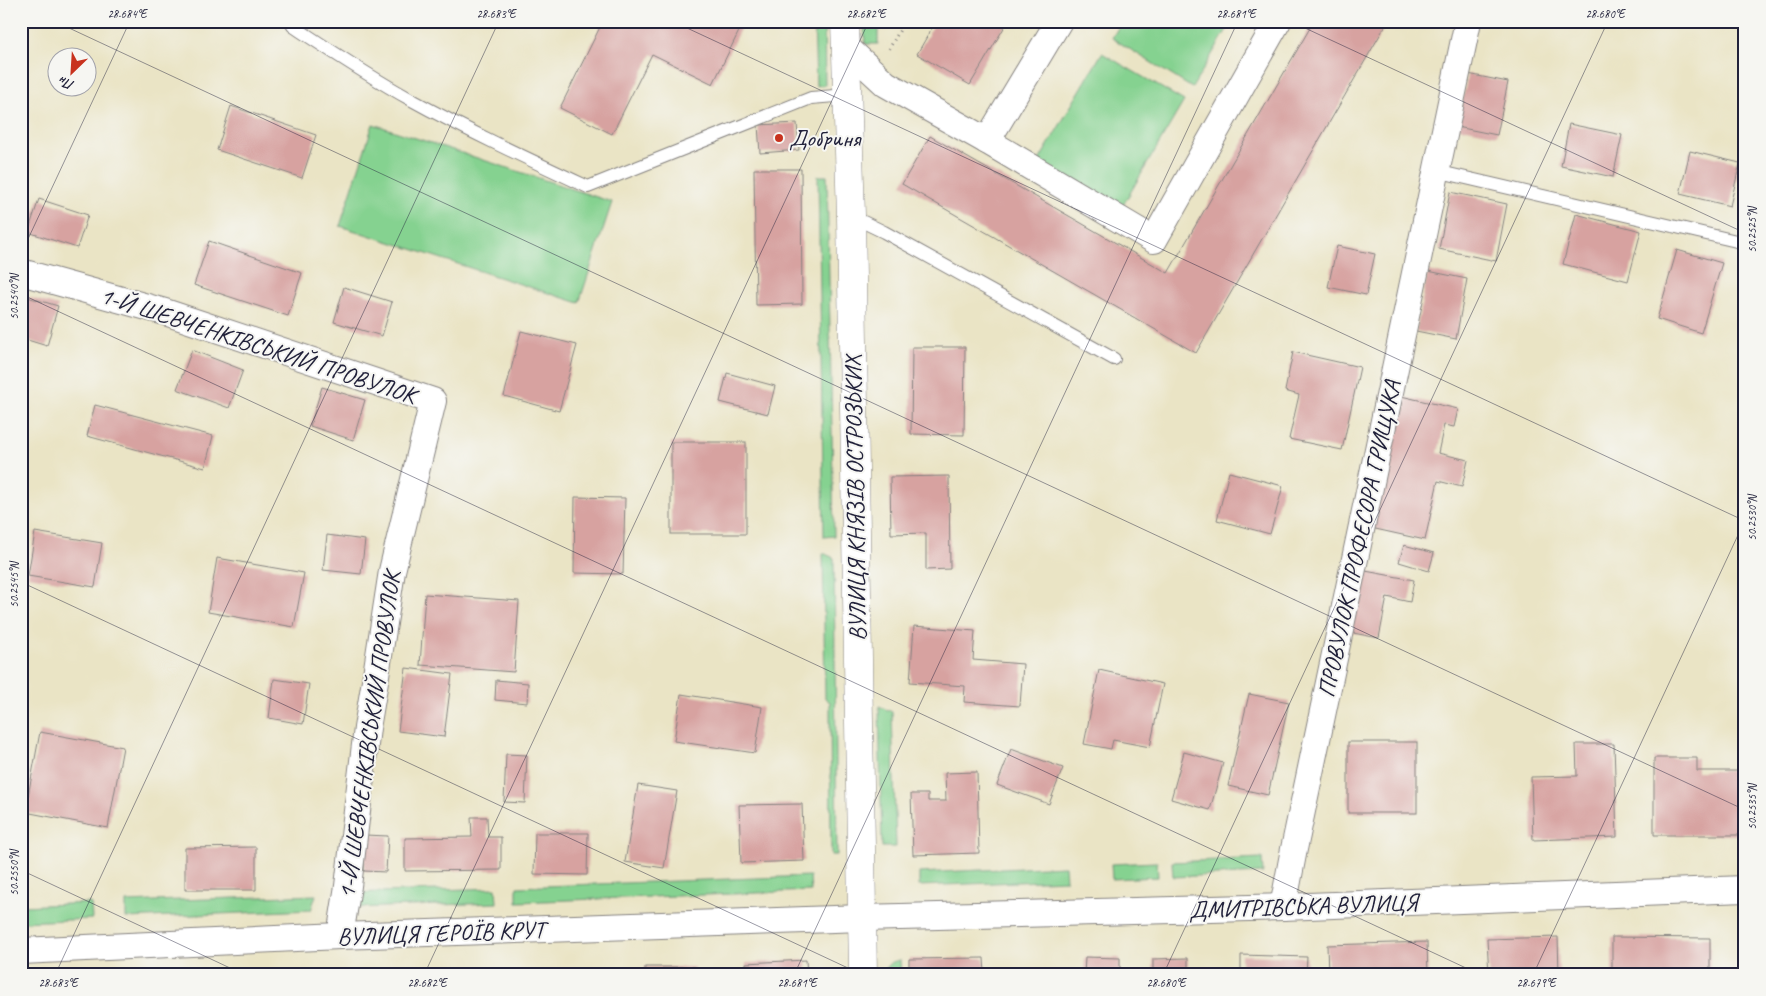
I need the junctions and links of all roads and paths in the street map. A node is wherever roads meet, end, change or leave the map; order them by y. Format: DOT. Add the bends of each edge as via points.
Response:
graph roads {
  1 [pos="292,21"];
  2 [pos="905,21"];
  3 [pos="1059,21"];
  4 [pos="1278,21"];
  5 [pos="1468,21"];
  6 [pos="845,34"];
  7 [pos="888,51"];
  8 [pos="847,95"];
  9 [pos="987,141"];
  10 [pos="1436,171"];
  11 [pos="851,216"];
  12 [pos="1745,243"];
  13 [pos="21,272"];
  14 [pos="1114,359"];
  15 [pos="1745,889"];
  16 [pos="1284,907"];
  17 [pos="862,918"];
  18 [pos="340,936"];
  19 [pos="21,951"];
  20 [pos="863,975"];
  1 -- 8 [label="lane" via="293,26 409,99 588,187 811,98"];
  2 -- 7 [label="path"];
  3 -- 9 [label="street"];
  4 -- 9 [label="street" via="1154,240"];
  5 -- 10 [label="street, ПРОВУЛОК ПРОФЕСОРА ГРИЩУКА"];
  6 -- 8 [label="street, ВУЛИЦЯ КНЯЗІВ ОСТРОЗЬКИХ"];
  6 -- 9 [label="street" via="886,84"];
  8 -- 11 [label="street, ВУЛИЦЯ КНЯЗІВ ОСТРОЗЬКИХ"];
  10 -- 12 [label="lane"];
  10 -- 16 [label="street, ПРОВУЛОК ПРОФЕСОРА ГРИЩУКА"];
  11 -- 14 [label="lane"];
  11 -- 17 [label="street, ВУЛИЦЯ КНЯЗІВ ОСТРОЗЬКИХ"];
  13 -- 18 [label="street, 1-Й ШЕВЧЕНКІВСЬКИЙ ПРОВУЛОК" via="165,312 433,401 392,571 366,728"];
  15 -- 16 [label="street, ДМИТРІВСЬКА ВУЛИЦЯ"];
  16 -- 17 [label="street, ДМИТРІВСЬКА ВУЛИЦЯ"];
  17 -- 18 [label="street, ВУЛИЦЯ ГЕРОЇВ КРУТ"];
  17 -- 20 [label="street, ВУЛИЦЯ КНЯЗІВ ОСТРОЗЬКИХ"];
  18 -- 19 [label="street, ВУЛИЦЯ ГЕРОЇВ КРУТ"];
}
